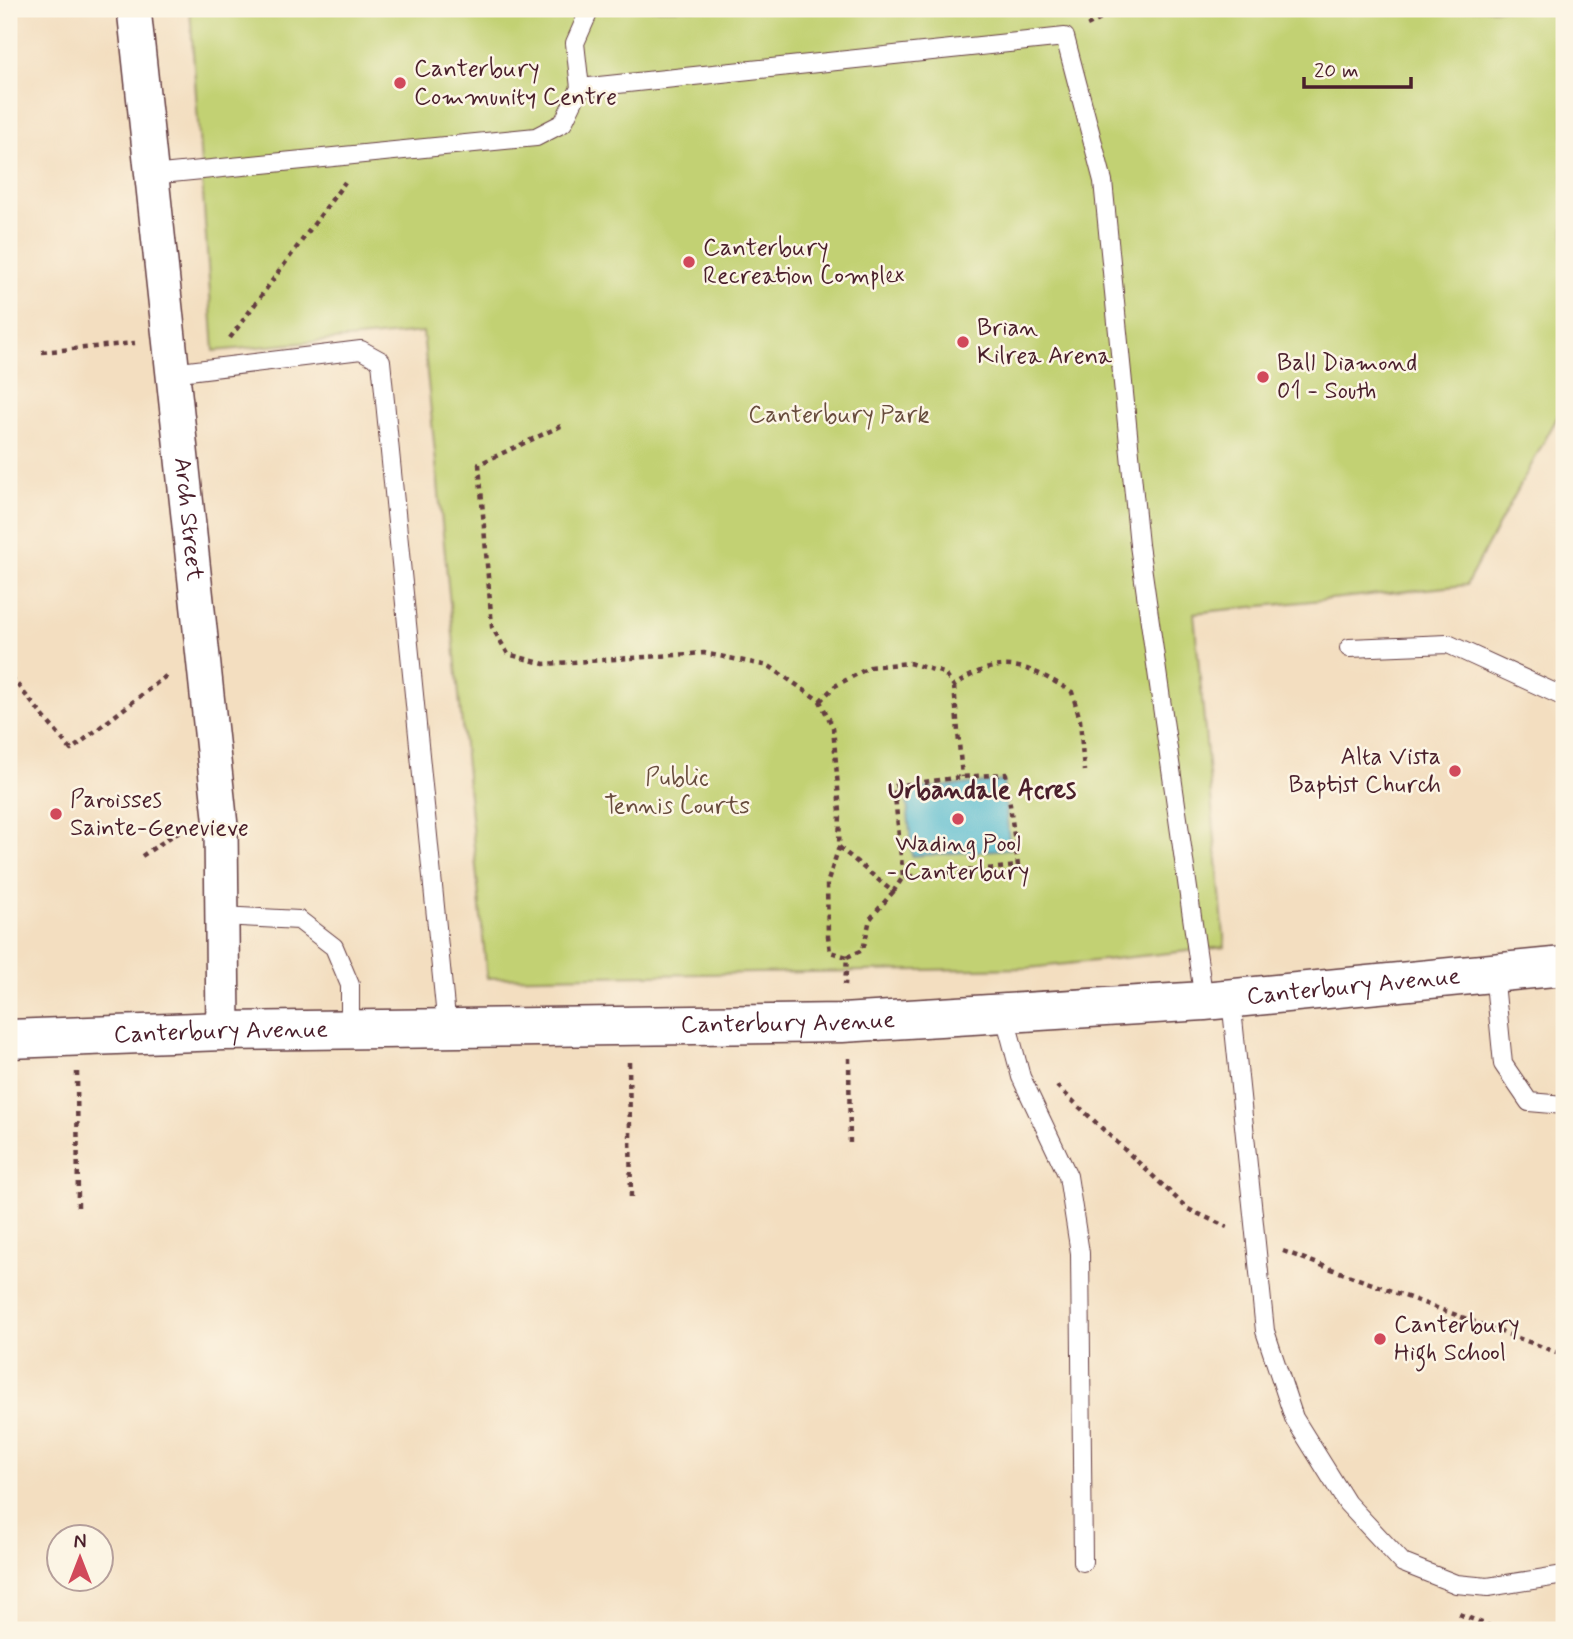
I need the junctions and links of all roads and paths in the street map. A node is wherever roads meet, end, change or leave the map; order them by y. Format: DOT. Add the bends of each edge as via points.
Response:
graph roads {
  1 [pos="134,9"];
  2 [pos="590,9"];
  3 [pos="1121,9"];
  4 [pos="1065,37"];
  5 [pos="580,88"];
  6 [pos="351,155"];
  7 [pos="151,175"];
  8 [pos="169,339"];
  9 [pos="42,352"];
  10 [pos="219,367"];
  11 [pos="172,373"];
  12 [pos="561,426"];
  13 [pos="1349,648"];
  14 [pos="166,676"];
  15 [pos="11,677"];
  16 [pos="954,686"];
  17 [pos="1564,697"];
  18 [pos="820,701"];
  19 [pos="1084,771"];
  20 [pos="961,777"];
  21 [pos="181,830"];
  22 [pos="839,847"];
  23 [pos="142,856"];
  24 [pos="903,877"];
  25 [pos="894,892"];
  26 [pos="222,916"];
  27 [pos="847,957"];
  28 [pos="1564,966"];
  29 [pos="1494,972"];
  30 [pos="1217,1000"];
  31 [pos="1004,1013"];
  32 [pos="845,1022"];
  33 [pos="628,1026"];
  34 [pos="447,1028"];
  35 [pos="350,1029"];
  36 [pos="223,1031"];
  37 [pos="77,1036"];
  38 [pos="9,1039"];
  39 [pos="1564,1105"];
  40 [pos="850,1148"];
  41 [pos="631,1200"];
  42 [pos="78,1209"];
  43 [pos="1083,1562"];
  44 [pos="1564,1575"];
  45 [pos="1458,1613"];
  46 [pos="1500,1630"];
  1 -- 7 [label="street, Arch Street"];
  2 -- 5 [label="lane" via="575,43"];
  3 -- 4 [label="path"];
  4 -- 5 [label="lane"];
  4 -- 30 [label="lane" via="1103,181 1139,545"];
  5 -- 6 [label="lane" via="562,123 536,137"];
  6 -- 7 [label="lane"];
  6 -- 10 [label="path" via="353,172 219,352"];
  7 -- 8 [label="street, Arch Street"];
  8 -- 9 [label="path"];
  8 -- 11 [label="street, Arch Street"];
  10 -- 11 [label="lane"];
  10 -- 34 [label="lane" via="361,350 381,360"];
  11 -- 26 [label="street, Arch Street" via="221,825"];
  12 -- 18 [label="path" via="479,464 492,627 508,654 544,664 704,653 769,666"];
  13 -- 17 [label="lane" via="1448,644"];
  14 -- 15 [label="path" via="71,750"];
  16 -- 18 [label="path" via="944,673 909,663 870,667 835,686"];
  16 -- 19 [label="path" via="995,665 1026,668 1072,692 1080,720"];
  16 -- 20 [label="path"];
  18 -- 22 [label="path" via="832,727"];
  20 -- 24 [label="path" via="894,786"];
  20 -- 24 [label="path" via="1006,774 1018,866"];
  21 -- 23 [label="path"];
  22 -- 25 [label="path"];
  22 -- 27 [label="path" via="827,884 828,936 830,952"];
  24 -- 25 [label="path"];
  25 -- 27 [label="path" via="870,919 863,950"];
  26 -- 35 [label="lane" via="299,920 334,947 350,985"];
  26 -- 36 [label="street, Arch Street"];
  27 -- 32 [label="path"];
  28 -- 29 [label="street, Canterbury Avenue"];
  29 -- 30 [label="street, Canterbury Avenue"];
  29 -- 39 [label="lane" via="1503,1064 1530,1101"];
  30 -- 31 [label="street, Canterbury Avenue"];
  30 -- 44 [label="lane" via="1265,1331 1294,1418 1347,1503 1403,1563 1456,1584 1488,1587"];
  31 -- 32 [label="street, Canterbury Avenue"];
  31 -- 43 [label="lane" via="1021,1077 1068,1175 1080,1252"];
  32 -- 33 [label="street, Canterbury Avenue"];
  32 -- 40 [label="path"];
  33 -- 34 [label="street, Canterbury Avenue"];
  33 -- 41 [label="path"];
  34 -- 35 [label="street, Canterbury Avenue"];
  35 -- 36 [label="street, Canterbury Avenue"];
  36 -- 37 [label="street, Canterbury Avenue"];
  37 -- 38 [label="street, Canterbury Avenue"];
  37 -- 42 [label="path"];
  45 -- 46 [label="path"];
}
